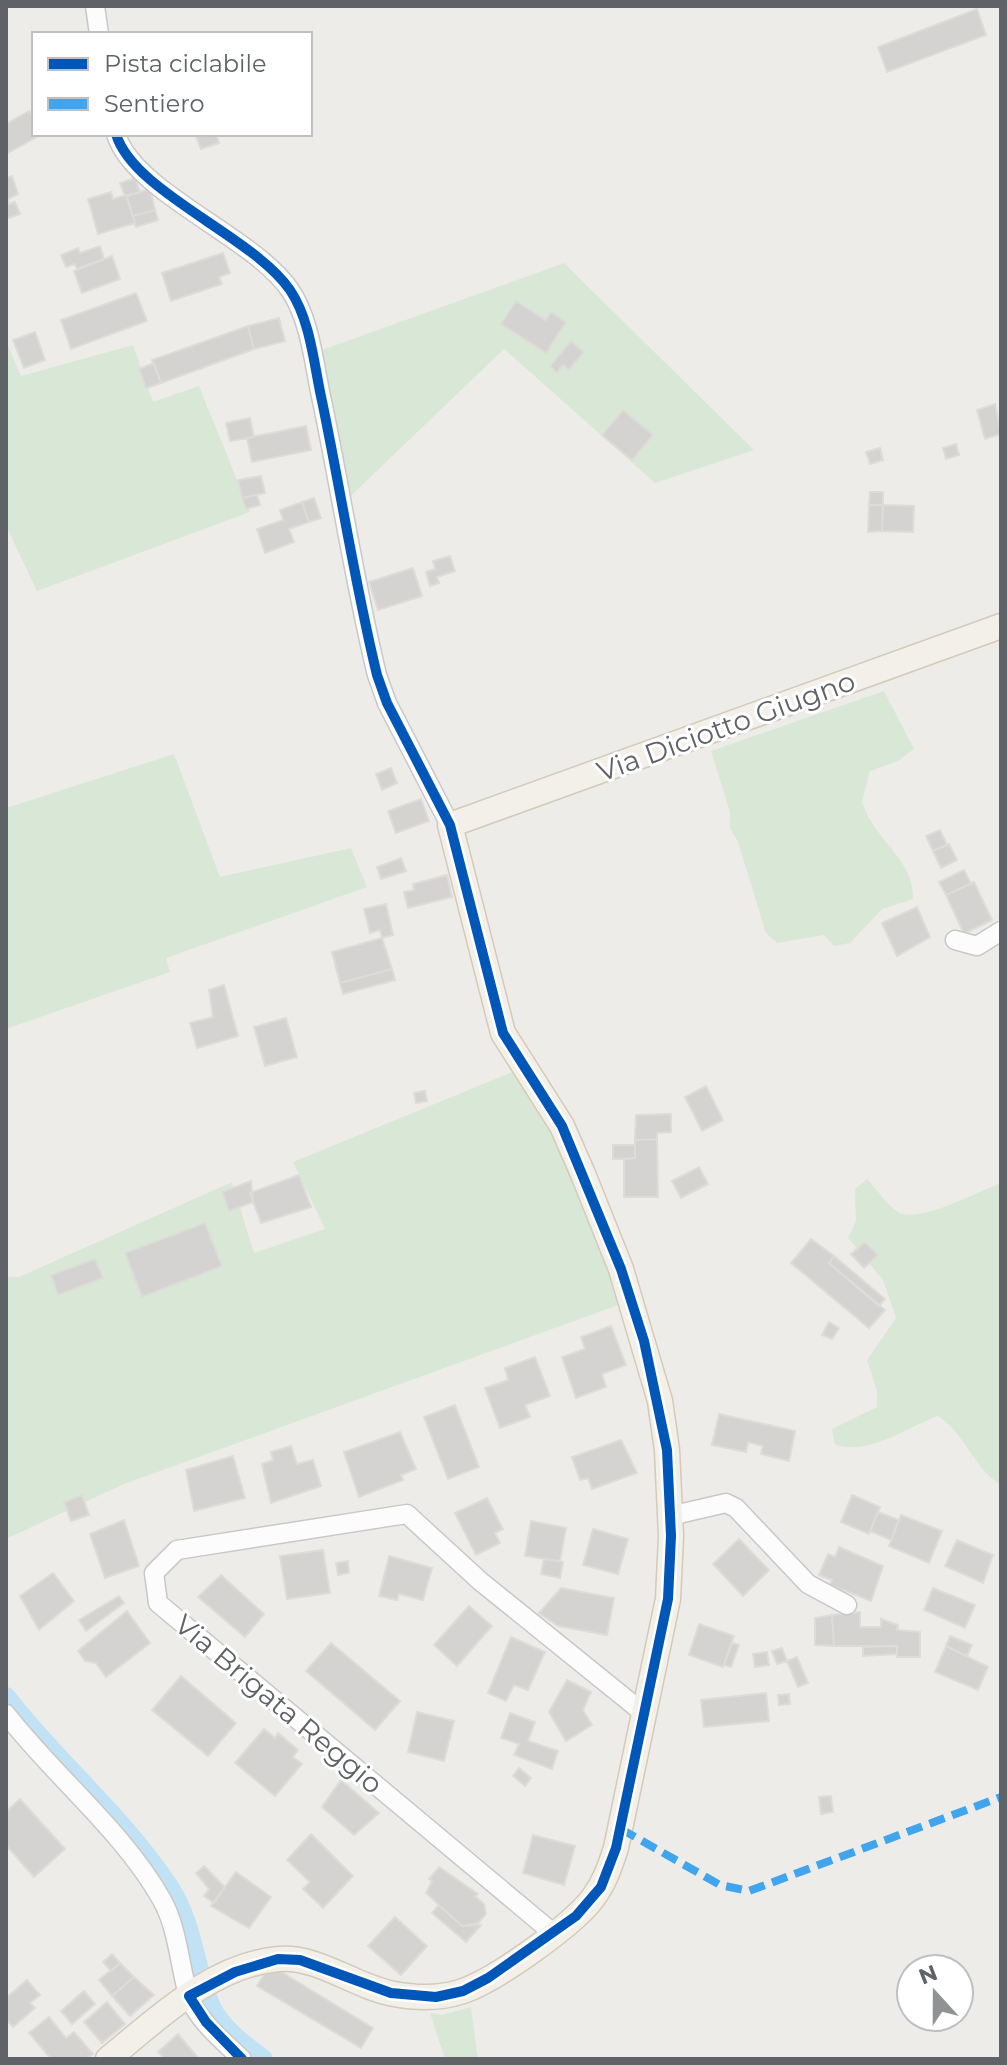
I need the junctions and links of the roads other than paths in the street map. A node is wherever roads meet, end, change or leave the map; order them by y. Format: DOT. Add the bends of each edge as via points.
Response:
graph roads {
  1 [pos="95,6"];
  2 [pos="99,32"];
  3 [pos="117,136"];
  4 [pos="1001,626"];
  5 [pos="450,825"];
  6 [pos="1001,931"];
  7 [pos="955,940"];
  8 [pos="670,1516"];
  9 [pos="847,1605"];
  10 [pos="6,1714"];
  11 [pos="646,1715"];
  12 [pos="553,1933"];
  13 [pos="194,1993"];
  14 [pos="108,2059"];
  15 [pos="242,2059"];
  1 -- 2 [label="street"];
  3 -- 5 [label="street" via="136,168 259,259 298,304 377,675"];
  4 -- 5 [label="main road, Via Diciotto Giugno"];
  5 -- 8 [label="main road" via="503,1033 562,1126 644,1341 663,1426"];
  6 -- 7 [label="street" via="977,946"];
  8 -- 9 [label="street" via="726,1503 736,1508 808,1584"];
  8 -- 11 [label="main road" via="668,1599"];
  10 -- 13 [label="street" via="139,1866 164,1902"];
  11 -- 12 [label="main road" via="608,1872 591,1901"];
  11 -- 12 [label="street, Via Brigata Reggio" via="480,1581 407,1514 177,1550 154,1573 158,1603"];
  12 -- 13 [label="main road" via="488,1978 436,1997 391,1993 300,1960 278,1959 254,1964"];
  13 -- 14 [label="main road"];
  13 -- 15 [label="street" via="206,2022"];
}
